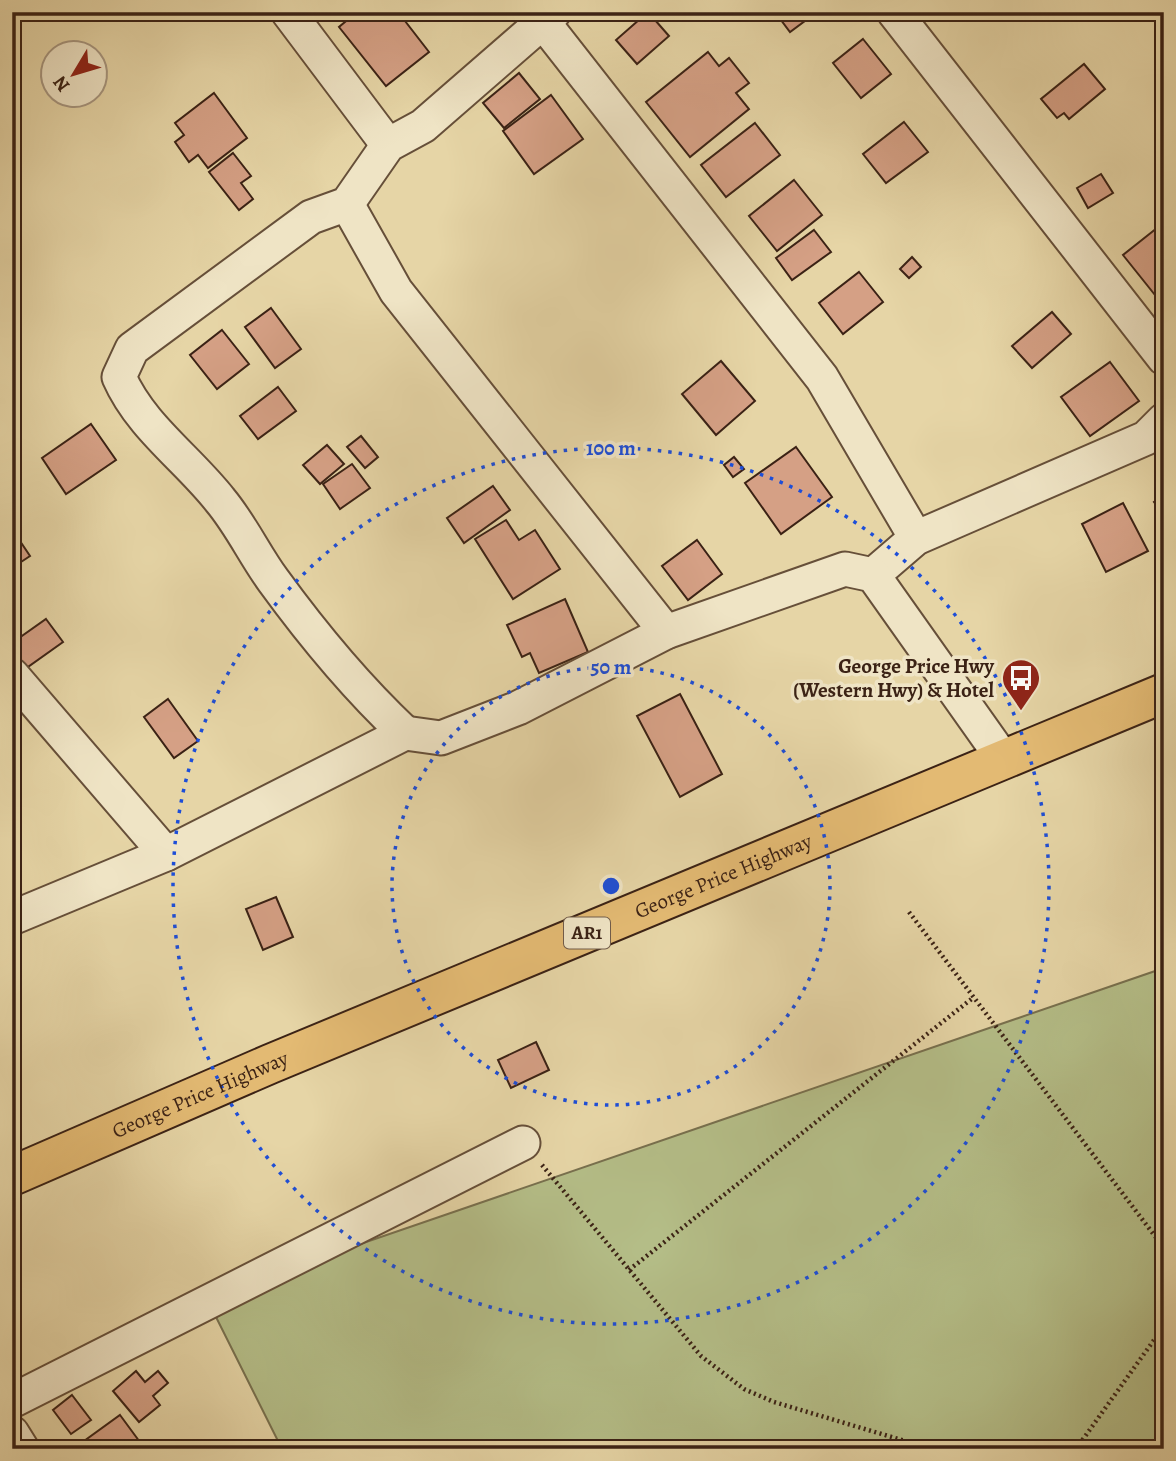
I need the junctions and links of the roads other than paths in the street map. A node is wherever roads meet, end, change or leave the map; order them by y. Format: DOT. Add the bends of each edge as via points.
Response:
graph roads {
  1 [pos="288,12"];
  2 [pos="894,12"];
  3 [pos="548,17"];
  4 [pos="388,145"];
  5 [pos="347,204"];
  6 [pos="1164,358"];
  7 [pos="1164,421"];
  8 [pos="916,538"];
  9 [pos="873,575"];
  10 [pos="666,632"];
  11 [pos="12,675"];
  12 [pos="1164,694"];
  13 [pos="405,733"];
  14 [pos="1004,760"];
  15 [pos="166,854"];
  16 [pos="12,918"];
  17 [pos="523,1143"];
  18 [pos="12,1176"];
  19 [pos="12,1401"];
  20 [pos="12,1433"];
  21 [pos="22,1449"];
  1 -- 4 [label="street"];
  2 -- 6 [label="street"];
  3 -- 4 [label="street" via="423,126"];
  3 -- 8 [label="street" via="822,378"];
  4 -- 5 [label="street"];
  5 -- 10 [label="street" via="396,291"];
  5 -- 13 [label="street" via="311,217 132,349 119,377 130,402 225,506 272,578 356,688"];
  7 -- 8 [label="street" via="1146,438"];
  8 -- 9 [label="street"];
  9 -- 10 [label="street" via="845,569"];
  9 -- 14 [label="street"];
  10 -- 13 [label="street" via="518,708 441,738"];
  11 -- 15 [label="street"];
  12 -- 14 [label="highway, George Price Highway / AR1"];
  13 -- 15 [label="street"];
  14 -- 18 [label="highway, George Price Highway / AR1" via="270,1064"];
  15 -- 16 [label="street"];
  17 -- 19 [label="street"];
  20 -- 21 [label="street"];
}
